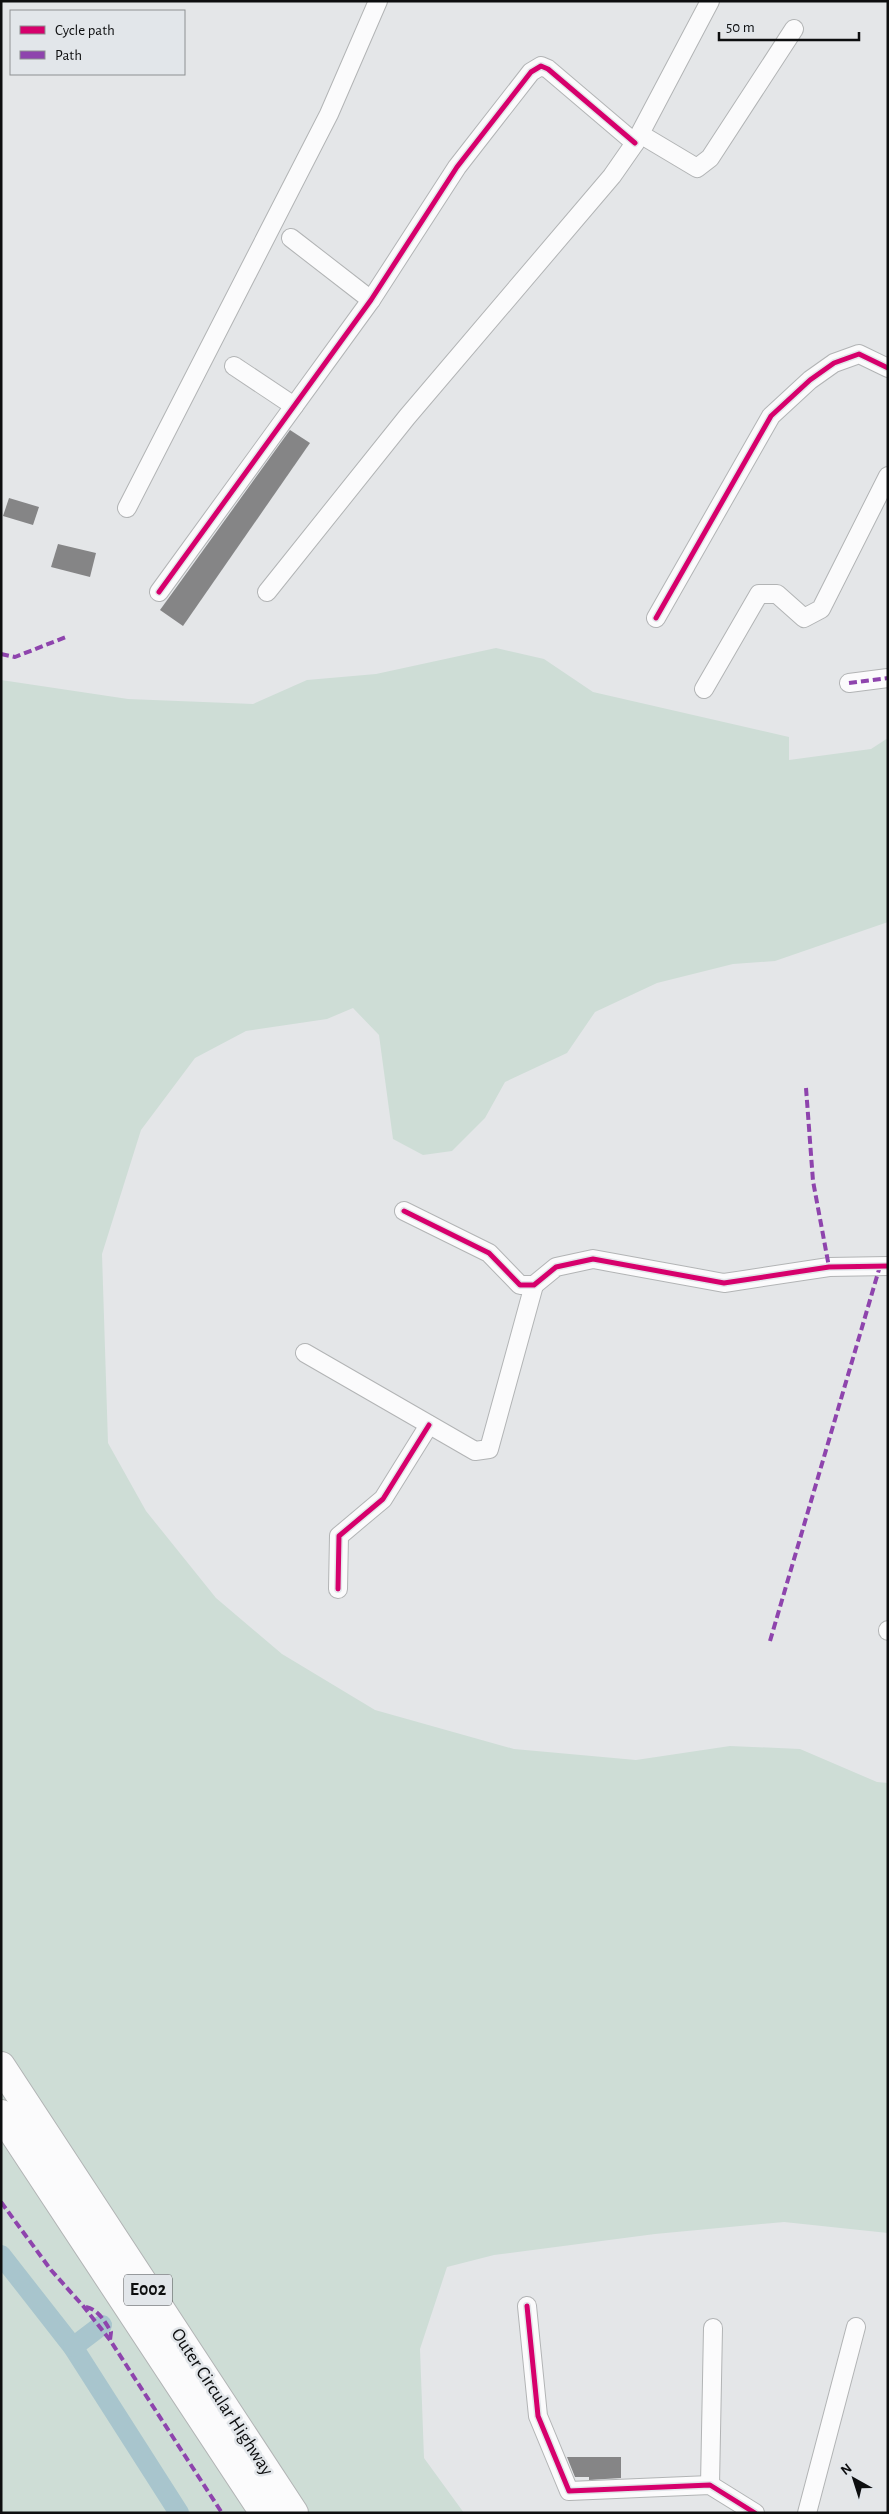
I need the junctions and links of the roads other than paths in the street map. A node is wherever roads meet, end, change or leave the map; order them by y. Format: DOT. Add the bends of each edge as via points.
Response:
graph roads {
  1 [pos="378,1"];
  2 [pos="710,1"];
  3 [pos="794,29"];
  4 [pos="638,138"];
  5 [pos="291,238"];
  6 [pos="371,300"];
  7 [pos="234,366"];
  8 [pos="888,368"];
  9 [pos="294,406"];
  10 [pos="888,476"];
  11 [pos="127,508"];
  12 [pos="159,592"];
  13 [pos="268,592"];
  14 [pos="656,618"];
  15 [pos="888,678"];
  16 [pos="849,682"];
  17 [pos="704,689"];
  18 [pos="404,1211"];
  19 [pos="888,1266"];
  20 [pos="534,1284"];
  21 [pos="304,1353"];
  22 [pos="429,1424"];
  23 [pos="338,1589"];
  24 [pos="1,2066"];
  25 [pos="1,2114"];
  26 [pos="527,2306"];
  27 [pos="856,2326"];
  28 [pos="713,2328"];
  29 [pos="710,2485"];
  30 [pos="264,2513"];
  31 [pos="294,2513"];
  32 [pos="755,2513"];
  33 [pos="807,2513"];
  1 -- 11 [label="street" via="330,114"];
  2 -- 4 [label="street"];
  3 -- 4 [label="street" via="710,158 697,168"];
  4 -- 6 [label="street" via="548,69 541,66 535,69 458,168"];
  4 -- 13 [label="street" via="612,176 407,417"];
  5 -- 6 [label="street"];
  6 -- 9 [label="street"];
  7 -- 9 [label="street"];
  8 -- 14 [label="street" via="859,354 834,363 770,416"];
  9 -- 12 [label="street"];
  10 -- 17 [label="street" via="821,608 804,618 777,594 759,594"];
  15 -- 16 [label="street"];
  18 -- 20 [label="street" via="489,1253 520,1285"];
  19 -- 20 [label="street" via="828,1267 724,1283 592,1259 556,1267"];
  20 -- 22 [label="street" via="489,1448 475,1451"];
  21 -- 22 [label="street"];
  22 -- 23 [label="street" via="383,1500 339,1536"];
  24 -- 31 [label="highway, Outer Circular Highway / E002"];
  25 -- 30 [label="highway, Outer Circular Highway / E002"];
  26 -- 29 [label="street" via="538,2416 569,2491"];
  27 -- 33 [label="street"];
  28 -- 29 [label="street"];
  29 -- 32 [label="street"];
}
